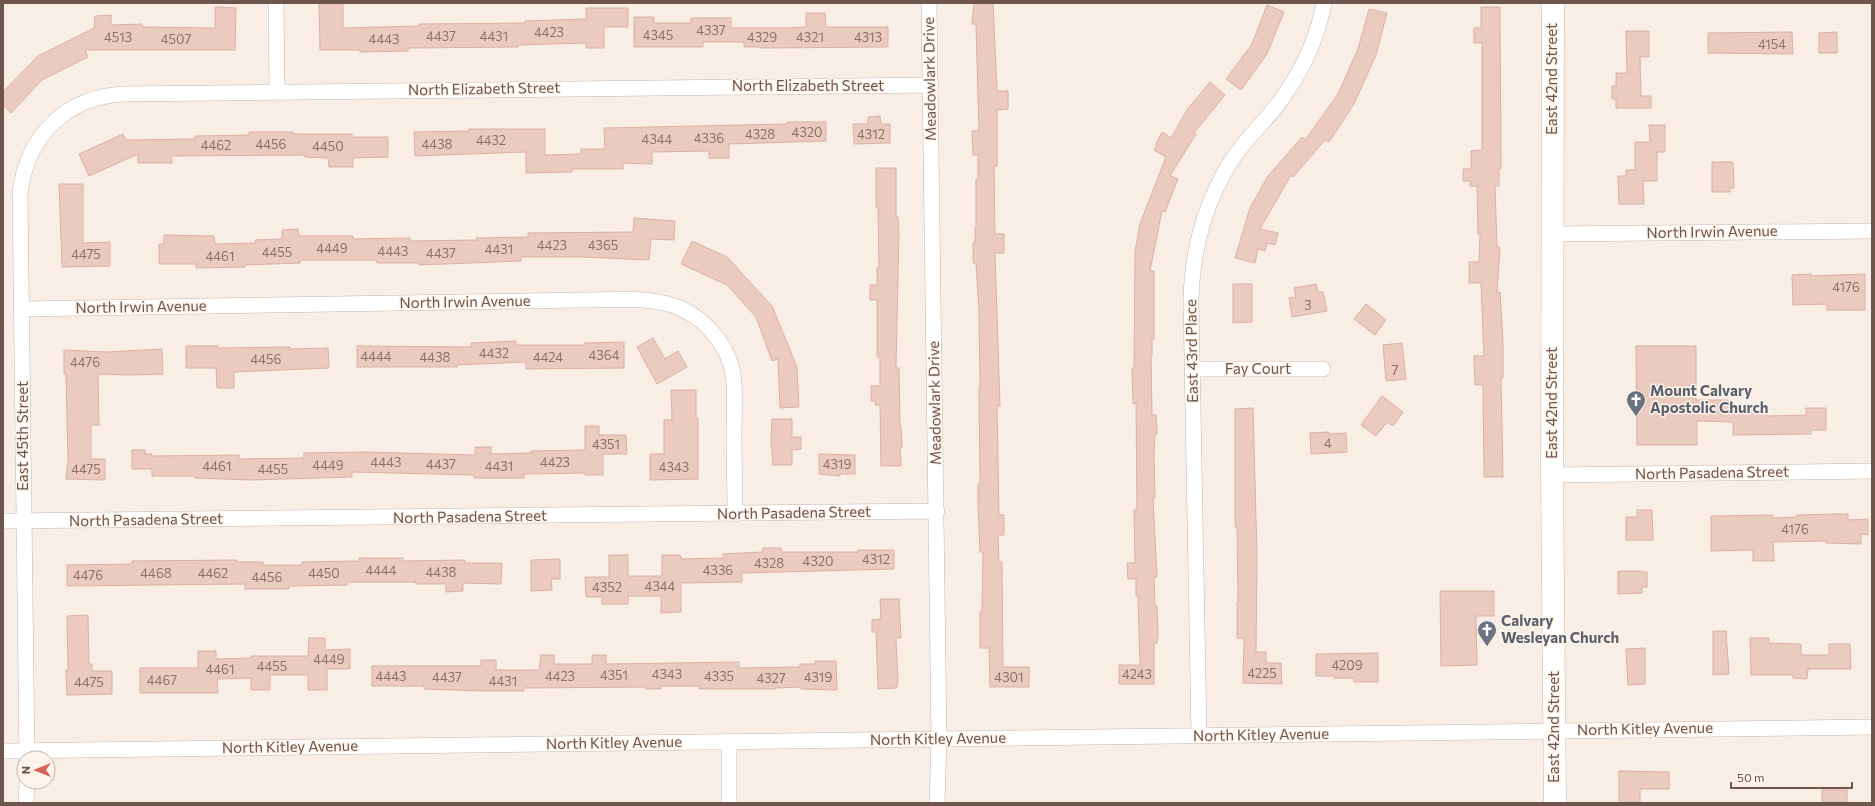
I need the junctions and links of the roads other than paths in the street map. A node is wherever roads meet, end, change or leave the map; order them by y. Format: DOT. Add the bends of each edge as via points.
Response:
graph roads {
  1 [pos="276,3"];
  2 [pos="929,3"];
  3 [pos="1324,3"];
  4 [pos="1553,3"];
  5 [pos="931,85"];
  6 [pos="277,92"];
  7 [pos="48,128"];
  8 [pos="1872,231"];
  9 [pos="1552,234"];
  10 [pos="22,309"];
  11 [pos="1193,369"];
  12 [pos="1324,369"];
  13 [pos="1872,471"];
  14 [pos="1552,475"];
  15 [pos="937,511"];
  16 [pos="735,514"];
  17 [pos="3,521"];
  18 [pos="24,521"];
  19 [pos="1872,726"];
  20 [pos="1554,731"];
  21 [pos="1198,735"];
  22 [pos="940,739"];
  23 [pos="729,741"];
  24 [pos="27,750"];
  25 [pos="3,751"];
  26 [pos="16,753"];
  27 [pos="56,753"];
  28 [pos="27,790"];
  29 [pos="26,803"];
  30 [pos="730,803"];
  31 [pos="937,803"];
  32 [pos="1555,803"];
  1 -- 6 [label="street"];
  2 -- 5 [label="street, Meadowlark Drive"];
  3 -- 11 [label="street, East 43rd Place" via="1316,33 1301,68 1285,95 1232,159 1204,220 1199,234 1191,286"];
  4 -- 9 [label="street, East 42nd Street"];
  5 -- 6 [label="street, North Elizabeth Street"];
  5 -- 15 [label="street, Meadowlark Drive"];
  6 -- 7 [label="street, North Elizabeth Street" via="109,95 72,108"];
  7 -- 10 [label="street, East 45th Street" via="30,154 22,184"];
  8 -- 9 [label="street, North Irwin Avenue"];
  9 -- 14 [label="street, East 42nd Street"];
  10 -- 16 [label="street, North Irwin Avenue" via="580,300 645,300 668,304 696,317 708,327 728,359 734,382"];
  10 -- 18 [label="street, East 45th Street"];
  11 -- 12 [label="street, Fay Court"];
  11 -- 21 [label="street, East 43rd Place"];
  13 -- 14 [label="street, North Pasadena Street"];
  14 -- 20 [label="street, East 42nd Street"];
  15 -- 16 [label="street, North Pasadena Street"];
  15 -- 22 [label="street, Meadowlark Drive"];
  16 -- 18 [label="street, North Pasadena Street"];
  17 -- 18 [label="street, North Pasadena Street"];
  18 -- 24 [label="street, East 45th Street"];
  19 -- 20 [label="street, North Kitley Avenue"];
  20 -- 21 [label="street, North Kitley Avenue"];
  20 -- 32 [label="street, East 42nd Street"];
  21 -- 22 [label="street, North Kitley Avenue"];
  22 -- 23 [label="street, North Kitley Avenue"];
  22 -- 31 [label="street, Meadowlark Drive"];
  23 -- 27 [label="street, North Kitley Avenue"];
  23 -- 30 [label="street"];
  25 -- 26 [label="street, North Kitley Avenue"];
  28 -- 29 [label="street"];
}
